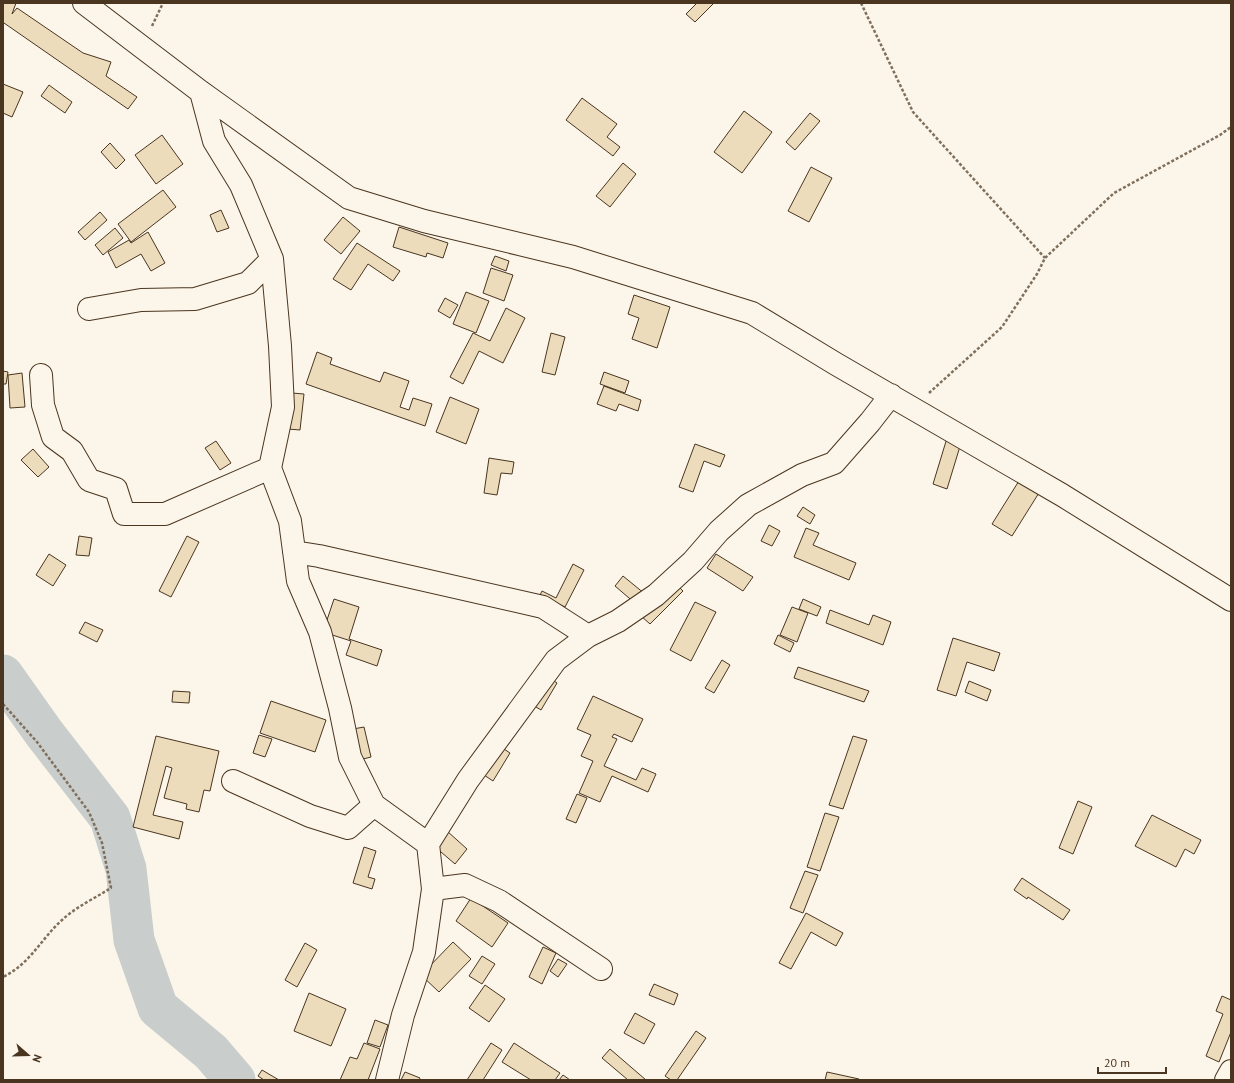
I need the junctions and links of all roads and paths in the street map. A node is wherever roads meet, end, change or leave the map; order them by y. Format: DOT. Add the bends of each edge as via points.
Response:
graph roads {
  1 [pos="84,3"];
  2 [pos="861,3"];
  3 [pos="201,92"];
  4 [pos="1231,127"];
  5 [pos="1044,258"];
  6 [pos="272,259"];
  7 [pos="89,309"];
  8 [pos="41,375"];
  9 [pos="891,395"];
  10 [pos="912,408"];
  11 [pos="270,468"];
  12 [pos="294,552"];
  13 [pos="1231,600"];
  14 [pos="588,636"];
  15 [pos="3,704"];
  16 [pos="233,781"];
  17 [pos="374,805"];
  18 [pos="428,844"];
  19 [pos="433,889"];
  20 [pos="601,969"];
  21 [pos="3,977"];
  22 [pos="1231,1070"];
  23 [pos="387,1080"];
  24 [pos="1226,1080"];
  1 -- 3 [label="street"];
  2 -- 5 [label="path" via="913,112"];
  3 -- 6 [label="street" via="214,141 241,184"];
  3 -- 9 [label="street" via="349,198 424,221 574,257 752,313"];
  4 -- 5 [label="path" via="1114,193"];
  5 -- 10 [label="path" via="1037,274 1002,327"];
  6 -- 7 [label="street" via="248,283 195,300 142,300"];
  6 -- 11 [label="street" via="283,407"];
  8 -- 11 [label="street" via="44,405 53,437 72,451 90,480 116,489 124,514 165,514"];
  9 -- 10 [label="street"];
  9 -- 14 [label="street" via="834,463 802,475 748,505 656,595 618,621"];
  10 -- 13 [label="street" via="1062,495"];
  11 -- 12 [label="street" via="290,521"];
  12 -- 14 [label="street" via="543,607"];
  12 -- 17 [label="street" via="298,581 320,632 350,757"];
  14 -- 18 [label="street" via="556,660 468,780"];
  15 -- 21 [label="path" via="37,742 89,812 102,843 111,888 62,919 15,971"];
  16 -- 17 [label="street" via="310,816 348,828"];
  17 -- 18 [label="street"];
  18 -- 19 [label="street"];
  19 -- 20 [label="street" via="465,886 499,901"];
  19 -- 23 [label="street" via="424,952 403,1015"];
  22 -- 24 [label="street"];
}
